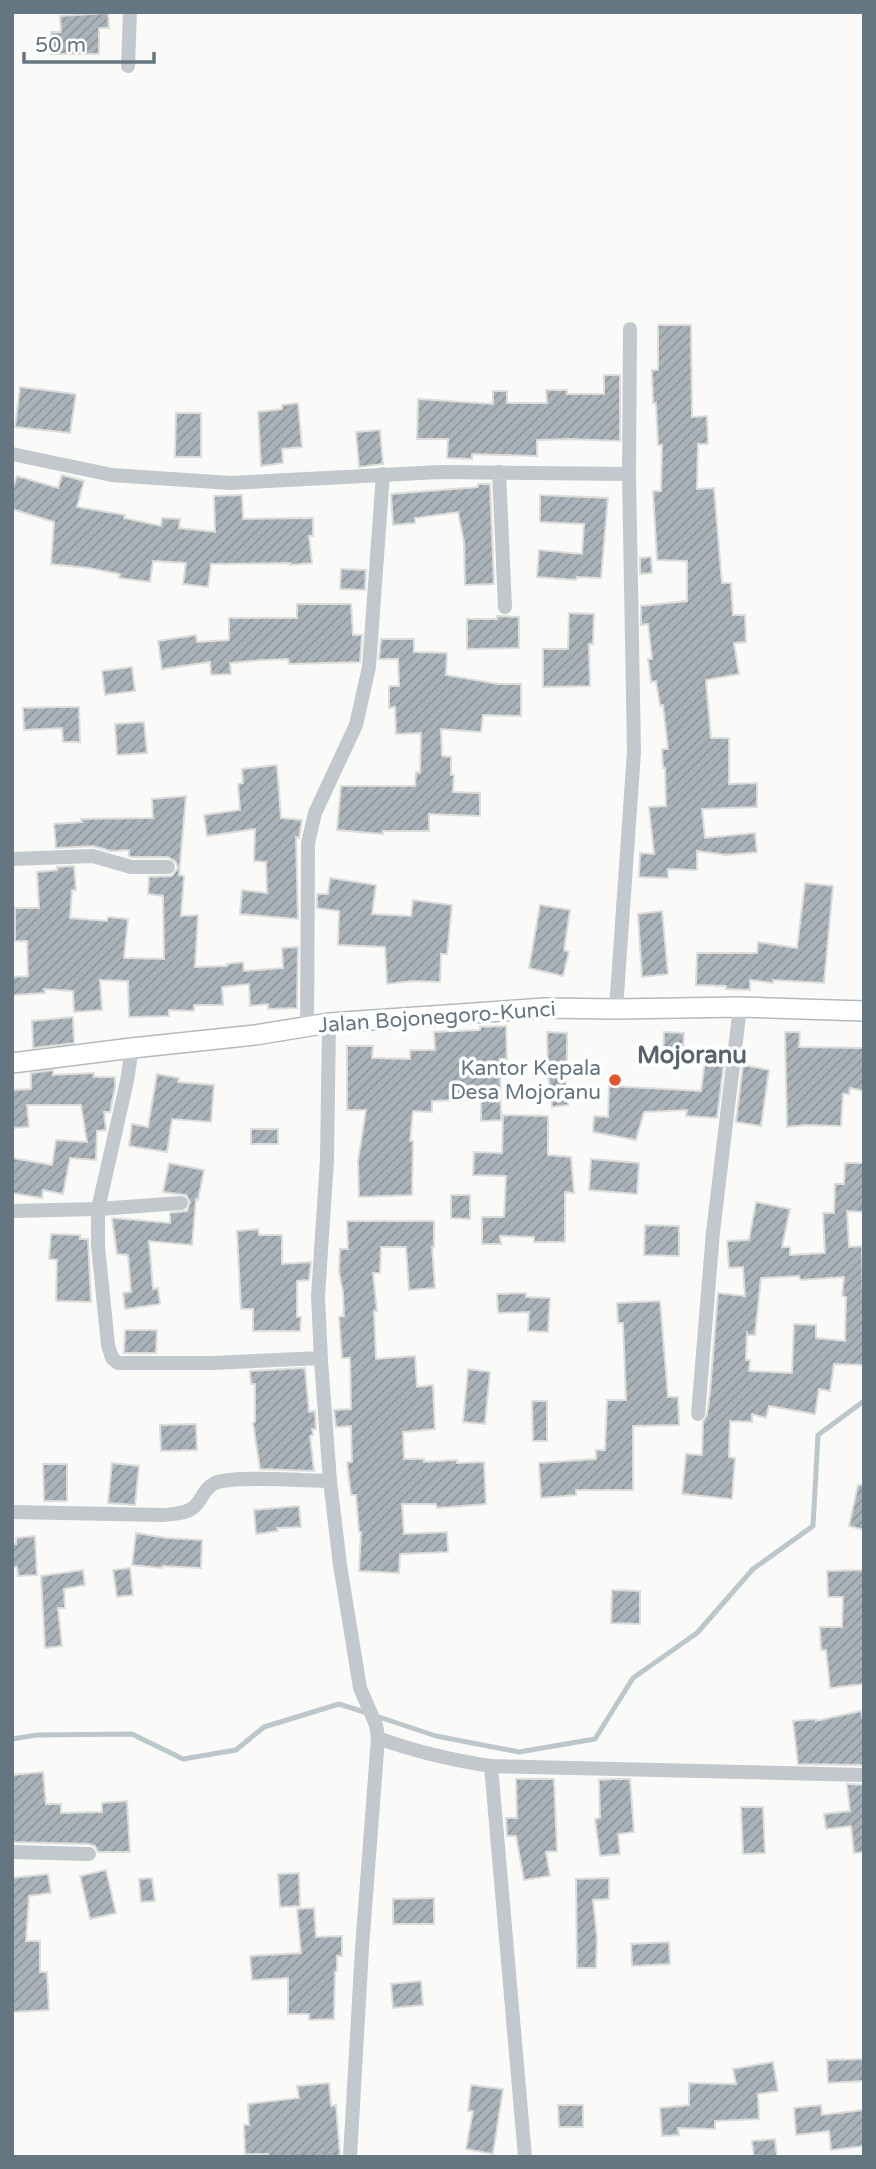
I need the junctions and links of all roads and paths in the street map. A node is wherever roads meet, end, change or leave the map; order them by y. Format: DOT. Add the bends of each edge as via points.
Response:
graph roads {
  1 [pos="130,12"];
  2 [pos="128,66"];
  3 [pos="630,329"];
  4 [pos="12,454"];
  5 [pos="499,472"];
  6 [pos="383,474"];
  7 [pos="629,474"];
  8 [pos="505,607"];
  9 [pos="12,859"];
  10 [pos="168,867"];
  11 [pos="740,1007"];
  12 [pos="616,1010"];
  13 [pos="864,1011"];
  14 [pos="329,1023"];
  15 [pos="307,1026"];
  16 [pos="132,1048"];
  17 [pos="12,1063"];
  18 [pos="181,1203"];
  19 [pos="98,1209"];
  20 [pos="12,1211"];
  21 [pos="321,1358"];
  22 [pos="698,1414"];
  23 [pos="330,1482"];
  24 [pos="12,1512"];
  25 [pos="377,1732"];
  26 [pos="491,1766"];
  27 [pos="864,1775"];
  28 [pos="12,1852"];
  29 [pos="89,1854"];
  30 [pos="349,2157"];
  31 [pos="524,2157"];
  1 -- 2 [label="street"];
  3 -- 7 [label="street"];
  4 -- 6 [label="street" via="152,480 230,483"];
  5 -- 6 [label="street"];
  5 -- 7 [label="street"];
  5 -- 8 [label="street"];
  6 -- 15 [label="street" via="365,688 356,724 315,813 308,843"];
  7 -- 12 [label="street" via="634,752"];
  9 -- 10 [label="street" via="93,856 131,867"];
  11 -- 12 [label="main road, Jalan Bojonegoro-Kunci"];
  11 -- 13 [label="main road, Jalan Bojonegoro-Kunci"];
  11 -- 22 [label="street" via="713,1231"];
  12 -- 14 [label="main road, Jalan Bojonegoro-Kunci" via="545,1007"];
  14 -- 15 [label="main road, Jalan Bojonegoro-Kunci"];
  14 -- 21 [label="street" via="327,1160 318,1272"];
  15 -- 16 [label="main road, Jalan Bojonegoro-Kunci"];
  16 -- 17 [label="main road, Jalan Bojonegoro-Kunci"];
  16 -- 19 [label="street"];
  18 -- 19 [label="street"];
  19 -- 20 [label="street"];
  19 -- 21 [label="street" via="108,1345 118,1363"];
  21 -- 23 [label="street"];
  23 -- 24 [label="street" via="216,1483 202,1493 195,1507 163,1515"];
  23 -- 25 [label="street" via="360,1688"];
  25 -- 26 [label="street" via="419,1753"];
  25 -- 30 [label="street"];
  26 -- 27 [label="street"];
  26 -- 31 [label="street"];
  28 -- 29 [label="street"];
}
